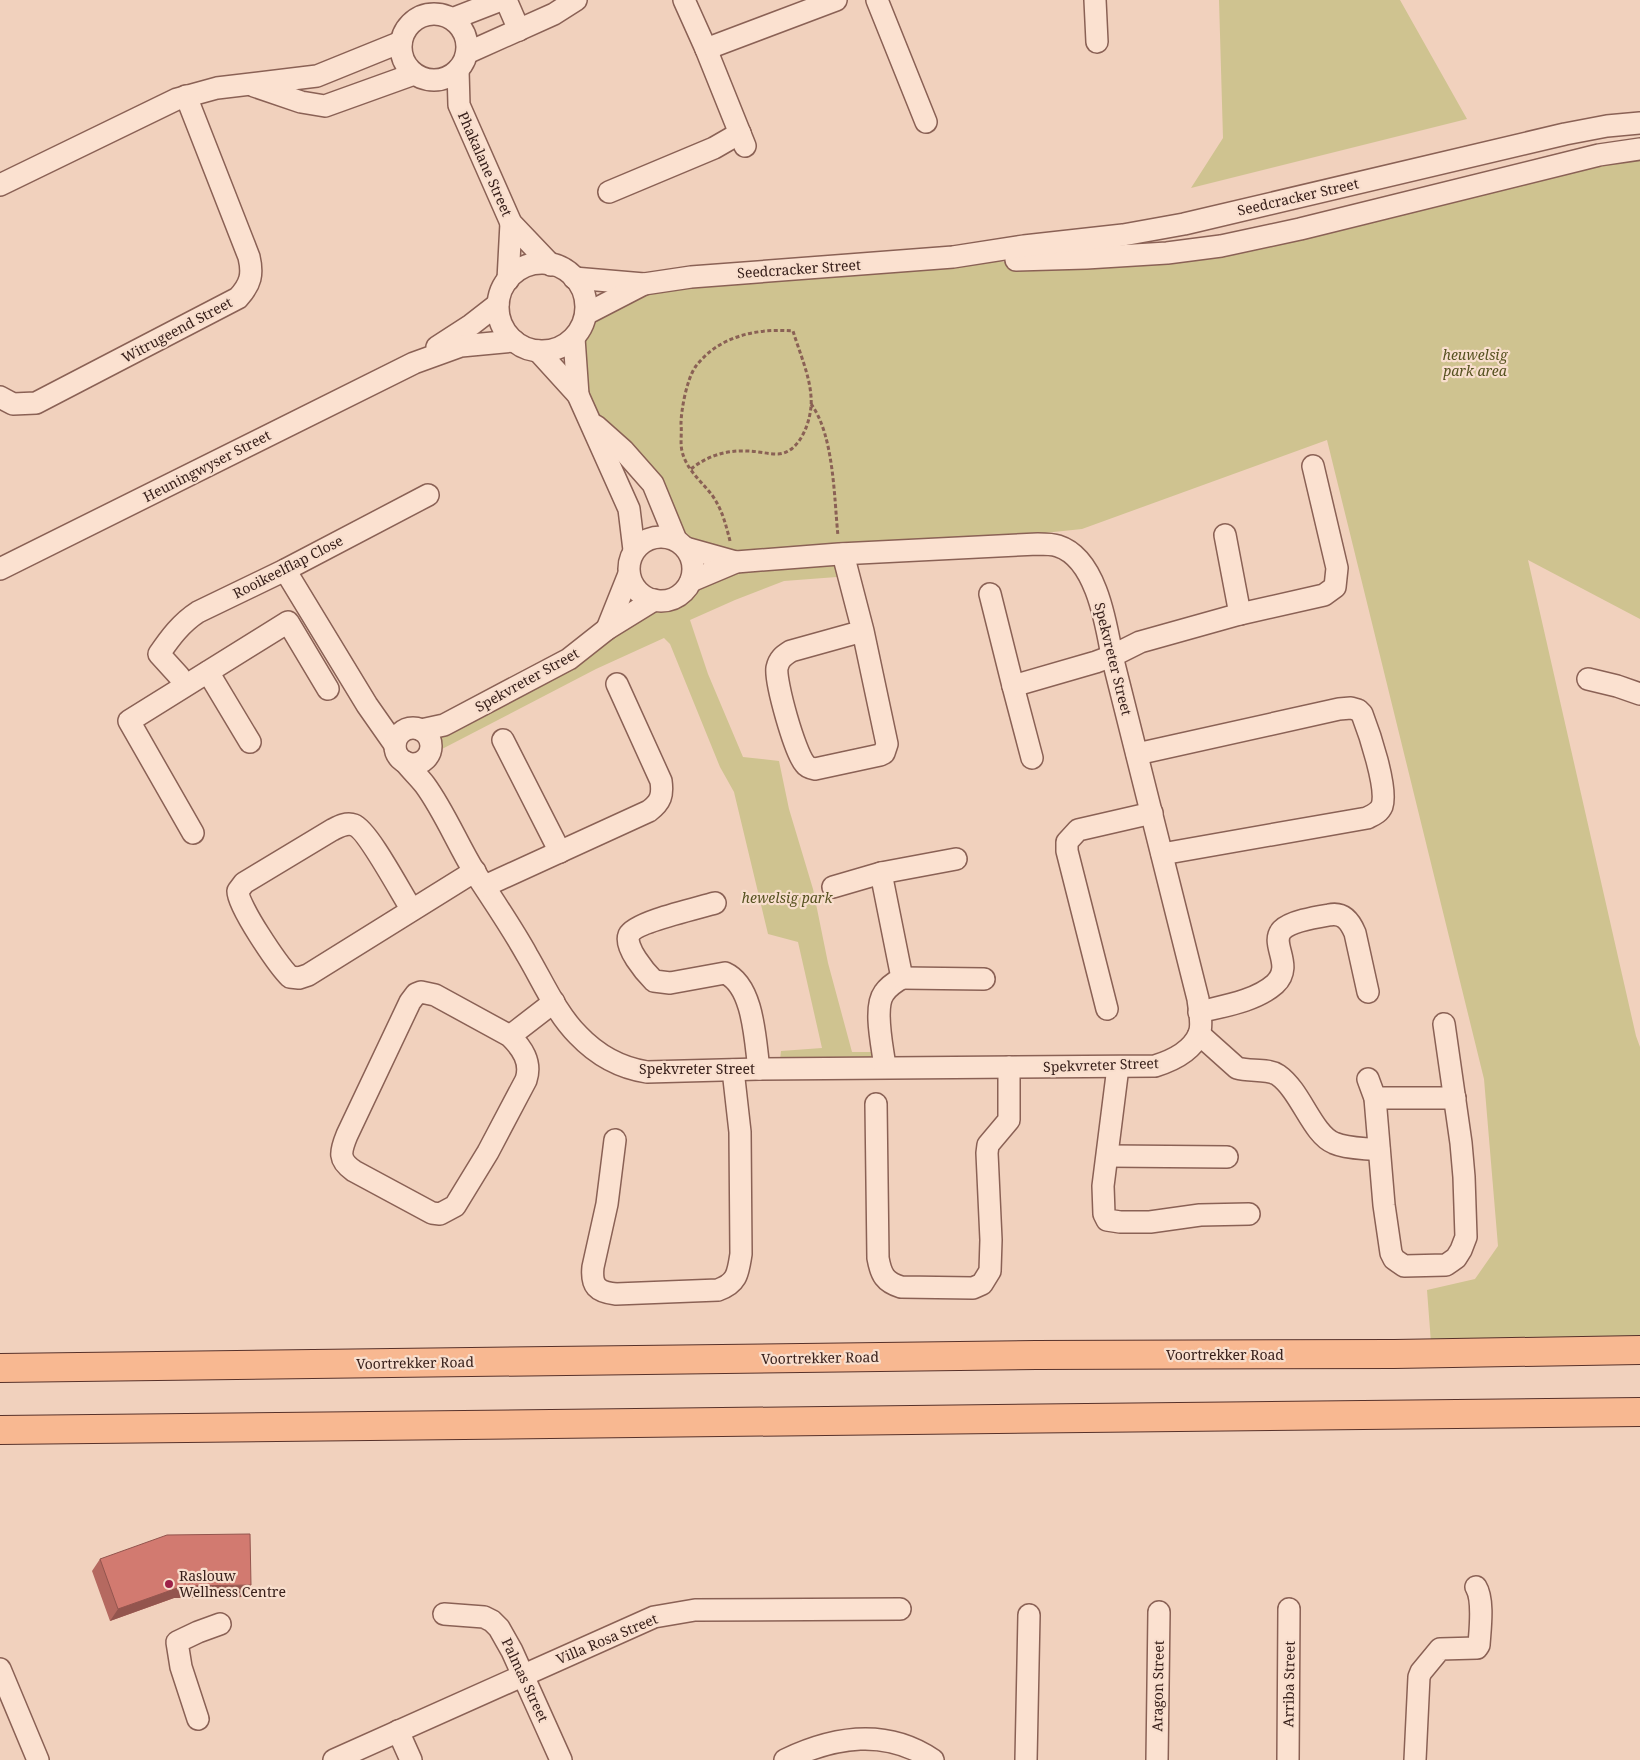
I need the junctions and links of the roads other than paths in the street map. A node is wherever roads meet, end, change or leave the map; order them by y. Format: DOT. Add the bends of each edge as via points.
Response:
graph roads {
  1 [pos="502,0"];
  2 [pos="506,0"];
  3 [pos="576,0"];
  4 [pos="684,0"];
  5 [pos="836,0"];
  6 [pos="877,0"];
  7 [pos="1095,0"];
  8 [pos="452,19"];
  9 [pos="519,30"];
  10 [pos="401,42"];
  11 [pos="1097,42"];
  12 [pos="706,49"];
  13 [pos="462,62"];
  14 [pos="344,64"];
  15 [pos="420,77"];
  16 [pos="249,84"];
  17 [pos="357,94"];
  18 [pos="186,96"];
  19 [pos="459,105"];
  20 [pos="926,122"];
  21 [pos="1640,123"];
  22 [pos="1640,149"];
  23 [pos="0,185"];
  24 [pos="609,192"];
  25 [pos="511,222"];
  26 [pos="953,257"];
  27 [pos="551,265"];
  28 [pos="574,278"];
  29 [pos="508,280"];
  30 [pos="644,284"];
  31 [pos="498,304"];
  32 [pos="586,314"];
  33 [pos="574,338"];
  34 [pos="514,341"];
  35 [pos="538,351"];
  36 [pos="414,363"];
  37 [pos="578,395"];
  38 [pos="0,398"];
  39 [pos="592,423"];
  40 [pos="1313,466"];
  41 [pos="428,495"];
  42 [pos="629,509"];
  43 [pos="1225,535"];
  44 [pos="678,542"];
  45 [pos="634,550"];
  46 [pos="841,554"];
  47 [pos="736,562"];
  48 [pos="0,569"];
  49 [pos="285,570"];
  50 [pos="629,574"];
  51 [pos="690,581"];
  52 [pos="990,594"];
  53 [pos="654,600"];
  54 [pos="1240,614"];
  55 [pos="607,629"];
  56 [pos="863,631"];
  57 [pos="1112,656"];
  58 [pos="208,672"];
  59 [pos="1588,679"];
  60 [pos="617,684"];
  61 [pos="184,685"];
  62 [pos="1012,686"];
  63 [pos="328,689"];
  64 [pos="1640,694"];
  65 [pos="503,740"];
  66 [pos="250,742"];
  67 [pos="413,745"];
  68 [pos="1137,754"];
  69 [pos="1032,758"];
  70 [pos="1152,813"];
  71 [pos="193,833"];
  72 [pos="560,852"];
  73 [pos="1162,854"];
  74 [pos="956,858"];
  75 [pos="881,873"];
  76 [pos="480,879"];
  77 [pos="833,887"];
  78 [pos="715,903"];
  79 [pos="412,910"];
  80 [pos="902,978"];
  81 [pos="984,979"];
  82 [pos="1368,992"];
  83 [pos="554,1002"];
  84 [pos="1107,1009"];
  85 [pos="1200,1012"];
  86 [pos="1444,1024"];
  87 [pos="1199,1034"];
  88 [pos="510,1036"];
  89 [pos="885,1067"];
  90 [pos="1009,1067"];
  91 [pos="1118,1067"];
  92 [pos="759,1069"];
  93 [pos="733,1070"];
  94 [pos="1455,1098"];
  95 [pos="876,1104"];
  96 [pos="615,1140"];
  97 [pos="1379,1150"];
  98 [pos="1108,1156"];
  99 [pos="1227,1157"];
  100 [pos="1249,1214"];
  101 [pos="1640,1350"];
  102 [pos="0,1368"];
  103 [pos="1640,1412"];
  104 [pos="243,1428"];
  105 [pos="0,1430"];
  106 [pos="0,1450"];
  107 [pos="1476,1587"];
  108 [pos="900,1609"];
  109 [pos="1290,1609"];
  110 [pos="1159,1612"];
  111 [pos="444,1614"];
  112 [pos="1029,1615"];
  113 [pos="220,1624"];
  114 [pos="0,1669"];
  115 [pos="523,1675"];
  116 [pos="198,1719"];
  117 [pos="398,1731"];
  118 [pos="38,1760"];
  119 [pos="334,1760"];
  120 [pos="411,1760"];
  121 [pos="561,1760"];
  122 [pos="785,1760"];
  123 [pos="933,1760"];
  124 [pos="1026,1760"];
  125 [pos="1157,1760"];
  126 [pos="1288,1760"];
  127 [pos="1415,1760"];
  1 -- 8 [label="street"];
  2 -- 9 [label="street"];
  3 -- 9 [label="street"];
  4 -- 12 [label="street"];
  5 -- 12 [label="street"];
  6 -- 20 [label="street"];
  7 -- 11 [label="street"];
  8 -- 10 [label="street" via="436,14 420,17 408,27"];
  8 -- 13 [label="street" via="467,43"];
  9 -- 13 [label="street"];
  10 -- 14 [label="street"];
  10 -- 15 [label="street" via="408,68"];
  12 -- 24 [label="street" via="743,139"];
  13 -- 15 [label="street" via="449,77 438,81"];
  13 -- 19 [label="street, Phakalane Street"];
  14 -- 16 [label="street" via="308,78"];
  14 -- 17 [label="street"];
  15 -- 17 [label="street"];
  15 -- 19 [label="street, Phakalane Street"];
  16 -- 17 [label="street" via="317,106 333,104"];
  16 -- 18 [label="street"];
  18 -- 23 [label="street"];
  18 -- 38 [label="street, Witrugeend Street" via="249,257 252,276 245,291 238,298 44,399 30,404 13,404"];
  19 -- 25 [label="street, Phakalane Street"];
  21 -- 26 [label="street, Seedcracker Street" via="1565,134 1184,224"];
  22 -- 26 [label="street, Seedcracker Street" via="1599,155 1300,229 1205,248 1086,258 1016,260"];
  25 -- 27 [label="street, Phakalane Street"];
  25 -- 29 [label="street, Phakalane Street"];
  26 -- 30 [label="street, Seedcracker Street" via="691,277"];
  27 -- 28 [label="street" via="558,266"];
  27 -- 29 [label="street" via="527,266"];
  28 -- 30 [label="street, Seedcracker Street"];
  28 -- 32 [label="street" via="585,297"];
  29 -- 31 [label="street"];
  30 -- 32 [label="street, Seedcracker Street"];
  31 -- 34 [label="street" via="505,330"];
  31 -- 36 [label="street, Heuningwyser Street"];
  32 -- 33 [label="street"];
  33 -- 35 [label="street" via="564,346"];
  33 -- 37 [label="street"];
  34 -- 35 [label="street"];
  34 -- 36 [label="street, Heuningwyser Street" via="461,346"];
  35 -- 37 [label="street"];
  36 -- 48 [label="street, Heuningwyser Street"];
  37 -- 39 [label="street"];
  39 -- 42 [label="street"];
  39 -- 44 [label="street" via="619,446 653,484"];
  40 -- 54 [label="street" via="1337,568 1335,587 1324,595"];
  41 -- 49 [label="street, Rooikeelflap Close"];
  42 -- 44 [label="street"];
  42 -- 45 [label="street"];
  43 -- 54 [label="street"];
  44 -- 45 [label="street" via="667,536 653,537"];
  44 -- 47 [label="street, Spekvreter Street"];
  44 -- 51 [label="street" via="691,558"];
  45 -- 50 [label="street"];
  46 -- 47 [label="street, Spekvreter Street"];
  46 -- 56 [label="street"];
  46 -- 57 [label="street, Spekvreter Street" via="1038,544 1058,546 1077,559 1090,577 1104,613"];
  47 -- 51 [label="street, Spekvreter Street"];
  49 -- 61 [label="street, Rooikeelflap Close" via="198,612 180,626 158,654"];
  49 -- 67 [label="street, Spekvreter Street" via="380,722"];
  50 -- 53 [label="street" via="638,592"];
  50 -- 55 [label="street, Spekvreter Street"];
  51 -- 53 [label="street" via="675,598"];
  52 -- 62 [label="street"];
  53 -- 55 [label="street, Spekvreter Street"];
  54 -- 57 [label="street" via="1140,642"];
  55 -- 67 [label="street, Spekvreter Street" via="569,659 444,725"];
  56 -- 56 [label="street" via="886,749 880,756 808,768 799,754 784,707 777,675 779,661 791,651"];
  57 -- 62 [label="street"];
  57 -- 68 [label="street, Spekvreter Street"];
  58 -- 61 [label="street"];
  58 -- 63 [label="street" via="288,622"];
  58 -- 66 [label="street"];
  59 -- 64 [label="street"];
  60 -- 72 [label="street" via="661,781 660,800 649,811"];
  61 -- 71 [label="street" via="129,721"];
  62 -- 69 [label="street"];
  65 -- 72 [label="street"];
  67 -- 76 [label="street, Spekvreter Street" via="425,785"];
  68 -- 70 [label="street, Spekvreter Street"];
  68 -- 73 [label="street" via="1351,708 1362,714 1381,778 1381,808 1367,818"];
  70 -- 73 [label="street, Spekvreter Street"];
  70 -- 84 [label="street" via="1078,830 1067,842"];
  72 -- 76 [label="street"];
  73 -- 85 [label="street, Spekvreter Street"];
  74 -- 75 [label="street"];
  75 -- 77 [label="street"];
  75 -- 80 [label="street"];
  76 -- 79 [label="street"];
  76 -- 83 [label="street, Spekvreter Street"];
  78 -- 92 [label="street" via="647,923 630,934 628,944 654,981 670,983 725,973 736,980 748,1004"];
  79 -- 79 [label="street" via="365,834 353,824 332,830 244,883 238,891 241,904 277,961 294,978 308,975"];
  80 -- 81 [label="street"];
  80 -- 89 [label="street" via="884,992 880,1002"];
  82 -- 85 [label="street" via="1355,932 1351,924 1340,915 1333,914 1308,919 1281,931 1278,942 1284,966 1282,974 1266,990"];
  83 -- 88 [label="street"];
  83 -- 93 [label="street, Spekvreter Street" via="580,1037 620,1066 647,1072"];
  85 -- 87 [label="street, Spekvreter Street"];
  86 -- 94 [label="street"];
  87 -- 91 [label="street, Spekvreter Street" via="1173,1060 1154,1066"];
  87 -- 97 [label="street" via="1238,1068 1269,1072 1286,1081 1327,1139 1344,1146"];
  88 -- 88 [label="street" via="528,1064 526,1080 455,1206 440,1214 432,1213 345,1165 341,1153 347,1134 416,994 427,992 435,995"];
  89 -- 90 [label="street, Spekvreter Street"];
  89 -- 92 [label="street, Spekvreter Street"];
  90 -- 91 [label="street, Spekvreter Street"];
  90 -- 95 [label="street" via="1009,1120 988,1146 986,1160 990,1271 986,1280 973,1288 901,1287 892,1284 882,1274 878,1258"];
  91 -- 98 [label="street"];
  92 -- 93 [label="street, Spekvreter Street"];
  93 -- 96 [label="street" via="740,1132 741,1254 738,1274 727,1287 616,1294 605,1293 594,1285 593,1267 607,1204"];
  94 -- 97 [label="street" via="1372,1088"];
  94 -- 97 [label="street" via="1464,1177 1466,1237 1456,1258 1446,1265 1404,1266 1394,1260"];
  98 -- 99 [label="street"];
  98 -- 100 [label="street" via="1103,1186 1107,1220 1150,1222 1200,1215"];
  101 -- 102 [label="main road, Voortrekker Road"];
  103 -- 104 [label="main road"];
  104 -- 105 [label="main road"];
  104 -- 106 [label="main road" via="123,1442"];
  107 -- 127 [label="street" via="1480,1592 1479,1645 1477,1648 1440,1649 1419,1677"];
  108 -- 115 [label="street, Villa Rosa Street" via="695,1610 670,1613 654,1617"];
  109 -- 126 [label="street, Arriba Street"];
  110 -- 125 [label="street, Aragon Street"];
  111 -- 115 [label="street, Palmas Street" via="473,1615 492,1621 504,1634"];
  112 -- 124 [label="street"];
  113 -- 116 [label="street" via="177,1642 181,1667"];
  114 -- 118 [label="street"];
  115 -- 117 [label="street, Villa Rosa Street"];
  115 -- 121 [label="street, Palmas Street"];
  117 -- 119 [label="street, Villa Rosa Street"];
  117 -- 120 [label="street"];
  122 -- 123 [label="street" via="832,1744 866,1738 899,1744"];
}
